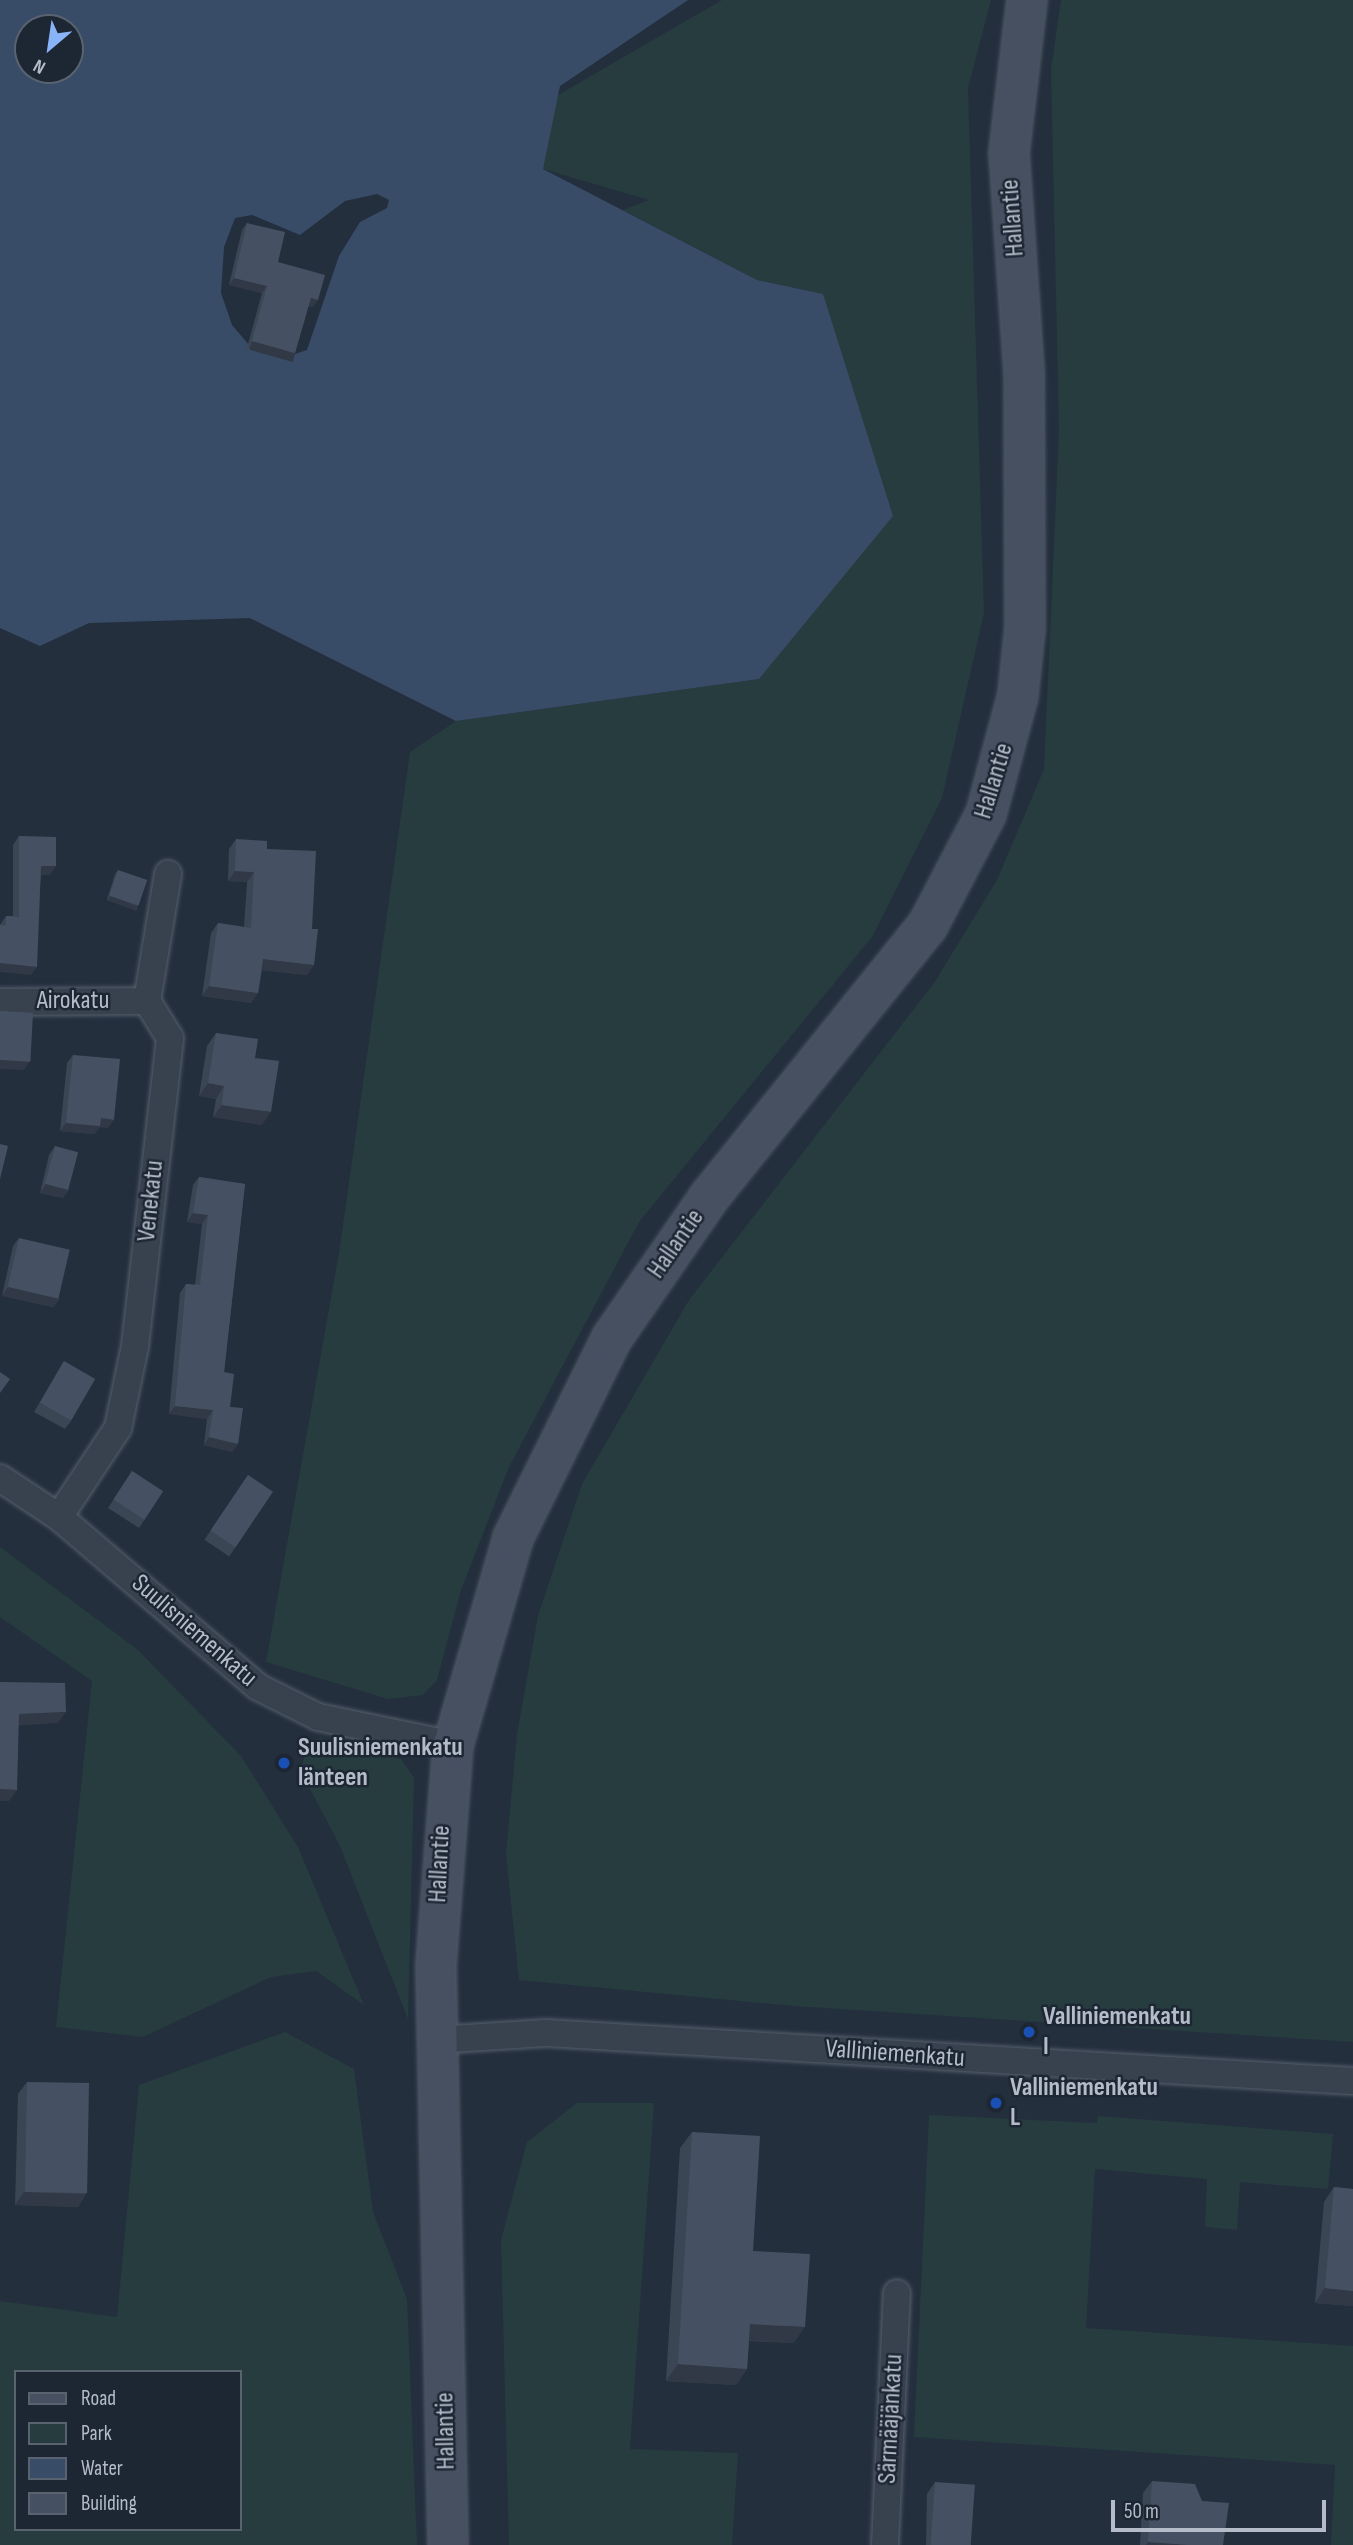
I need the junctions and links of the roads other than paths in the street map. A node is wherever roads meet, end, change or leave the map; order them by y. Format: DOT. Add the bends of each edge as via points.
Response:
graph roads {
  1 [pos="1027,0"];
  2 [pos="168,874"];
  3 [pos="147,1001"];
  4 [pos="0,1002"];
  5 [pos="0,1478"];
  6 [pos="59,1517"];
  7 [pos="453,1745"];
  8 [pos="436,2040"];
  9 [pos="1353,2081"];
  10 [pos="897,2293"];
  11 [pos="448,2545"];
  12 [pos="885,2545"];
  1 -- 7 [label="street, Hallantie" via="1009,153 1024,372 1025,628 1018,695 986,814 928,925 710,1196 612,1338 513,1538"];
  2 -- 3 [label="street"];
  3 -- 4 [label="street, Airokatu"];
  3 -- 6 [label="street, Venekatu" via="170,1038 135,1346 118,1427"];
  5 -- 6 [label="street, Suulisniemenkatu"];
  6 -- 7 [label="street, Suulisniemenkatu" via="257,1687 318,1717"];
  7 -- 8 [label="street, Hallantie" via="440,1851"];
  8 -- 9 [label="street, Valliniemenkatu" via="546,2033"];
  8 -- 11 [label="street, Hallantie"];
  10 -- 12 [label="street, Särmääjänkatu"];
}
